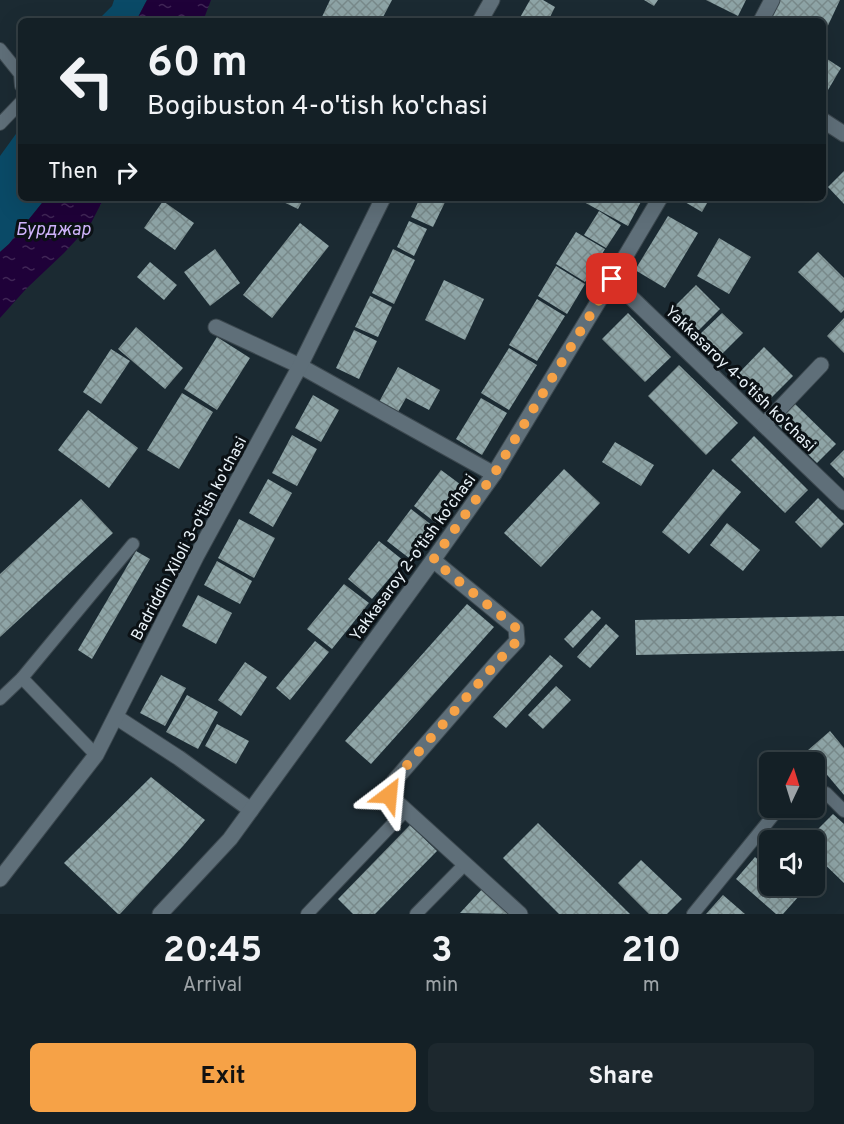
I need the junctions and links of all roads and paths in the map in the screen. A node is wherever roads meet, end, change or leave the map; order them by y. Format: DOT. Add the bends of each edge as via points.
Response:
graph roads {
  1 [pos="492,0"];
  2 [pos="772,0"];
  3 [pos="482,18"];
  4 [pos="763,18"];
  5 [pos="0,49"];
  6 [pos="18,72"];
  7 [pos="18,105"];
  8 [pos="826,122"];
  9 [pos="0,124"];
  10 [pos="844,134"];
  11 [pos="382,201"];
  12 [pos="658,201"];
  13 [pos="612,279"];
  14 [pos="216,327"];
  15 [pos="821,364"];
  16 [pos="300,366"];
  17 [pos="764,425"];
  18 [pos="494,474"];
  19 [pos="844,502"];
  20 [pos="133,544"];
  21 [pos="433,560"];
  22 [pos="22,678"];
  23 [pos="0,699"];
  24 [pos="116,717"];
  25 [pos="96,755"];
  26 [pos="825,793"];
  27 [pos="251,810"];
  28 [pos="406,810"];
  29 [pos="844,811"];
  30 [pos="771,818"];
  31 [pos="465,864"];
  32 [pos="0,879"];
  33 [pos="160,914"];
  34 [pos="307,914"];
  35 [pos="416,914"];
  36 [pos="520,914"];
  37 [pos="693,914"];
  1 -- 3 [label="street"];
  2 -- 4 [label="street"];
  5 -- 6 [label="lane"];
  7 -- 9 [label="lane"];
  8 -- 10 [label="street"];
  11 -- 16 [label="street, Badriddin Xiloli 3-o'tish ko'chasi"];
  12 -- 13 [label="street, Yakkasaroy 2-o'tish ko'chasi"];
  13 -- 17 [label="street, Yakkasaroy 4-o'tish ko'chasi"];
  13 -- 18 [label="street, Yakkasaroy 2-o'tish ko'chasi"];
  14 -- 16 [label="street"];
  15 -- 17 [label="street"];
  16 -- 18 [label="street"];
  16 -- 24 [label="street, Badriddin Xiloli 3-o'tish ko'chasi" via="196,557"];
  17 -- 19 [label="street, Yakkasaroy 4-o'tish ko'chasi"];
  18 -- 21 [label="street, Yakkasaroy 2-o'tish ko'chasi"];
  20 -- 22 [label="lane"];
  21 -- 27 [label="street, Yakkasaroy 2-o'tish ko'chasi"];
  21 -- 28 [label="street" via="516,628 517,641 390,787 389,795"];
  22 -- 23 [label="lane"];
  22 -- 25 [label="lane"];
  24 -- 25 [label="street, Badriddin Xiloli 3-o'tish ko'chasi"];
  24 -- 27 [label="street"];
  25 -- 32 [label="street, Badriddin Xiloli 3-o'tish ko'chasi"];
  26 -- 29 [label="lane"];
  27 -- 33 [label="street, Yakkasaroy 2-o'tish ko'chasi" via="230,839"];
  28 -- 31 [label="street"];
  28 -- 34 [label="lane"];
  30 -- 37 [label="lane"];
  31 -- 35 [label="lane"];
  31 -- 36 [label="street"];
}
